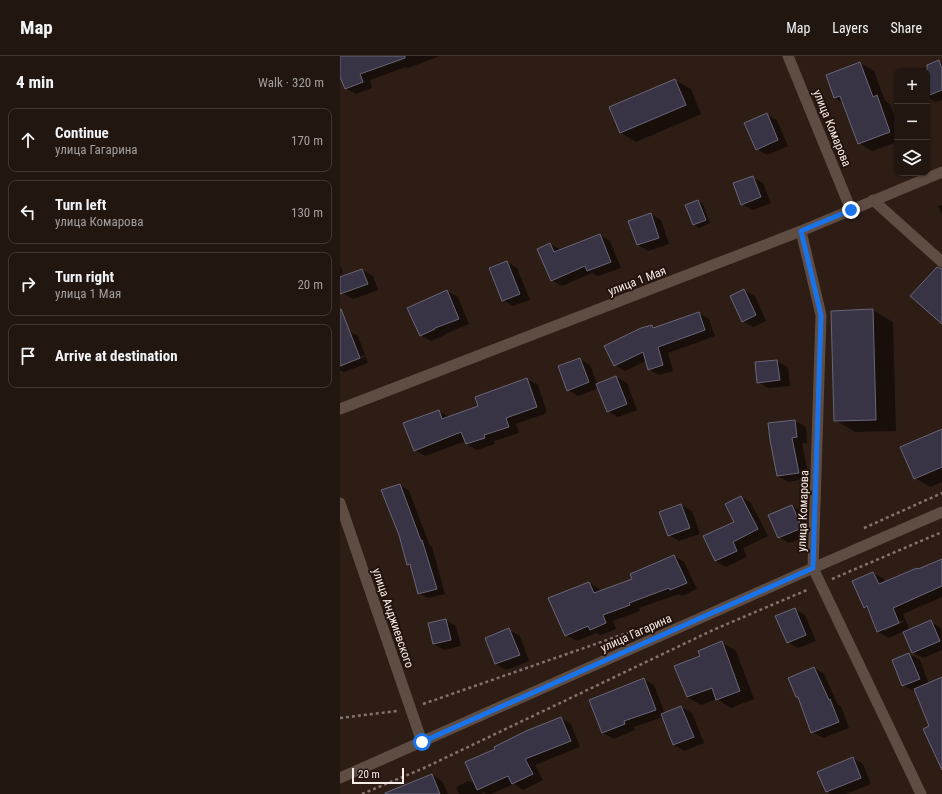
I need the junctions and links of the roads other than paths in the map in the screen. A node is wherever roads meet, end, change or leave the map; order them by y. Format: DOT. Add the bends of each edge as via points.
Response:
graph roads {
  1 [pos="788,56"];
  2 [pos="942,172"];
  3 [pos="873,200"];
  4 [pos="851,210"];
  5 [pos="801,231"];
  6 [pos="942,262"];
  7 [pos="340,410"];
  8 [pos="340,503"];
  9 [pos="942,512"];
  10 [pos="813,568"];
  11 [pos="422,742"];
  12 [pos="340,778"];
  13 [pos="921,794"];
  1 -- 4 [label="street, улица Комарова"];
  2 -- 3 [label="street, улица 1 Мая"];
  3 -- 4 [label="street, улица 1 Мая"];
  3 -- 6 [label="street"];
  4 -- 5 [label="street, улица 1 Мая"];
  5 -- 7 [label="street, улица 1 Мая"];
  5 -- 10 [label="street, улица Комарова" via="821,315"];
  8 -- 11 [label="street, улица Анджиевского"];
  9 -- 10 [label="street, улица Гагарина"];
  10 -- 11 [label="street, улица Гагарина"];
  10 -- 13 [label="street, улица Комарова"];
  11 -- 12 [label="street, улица Гагарина"];
}
